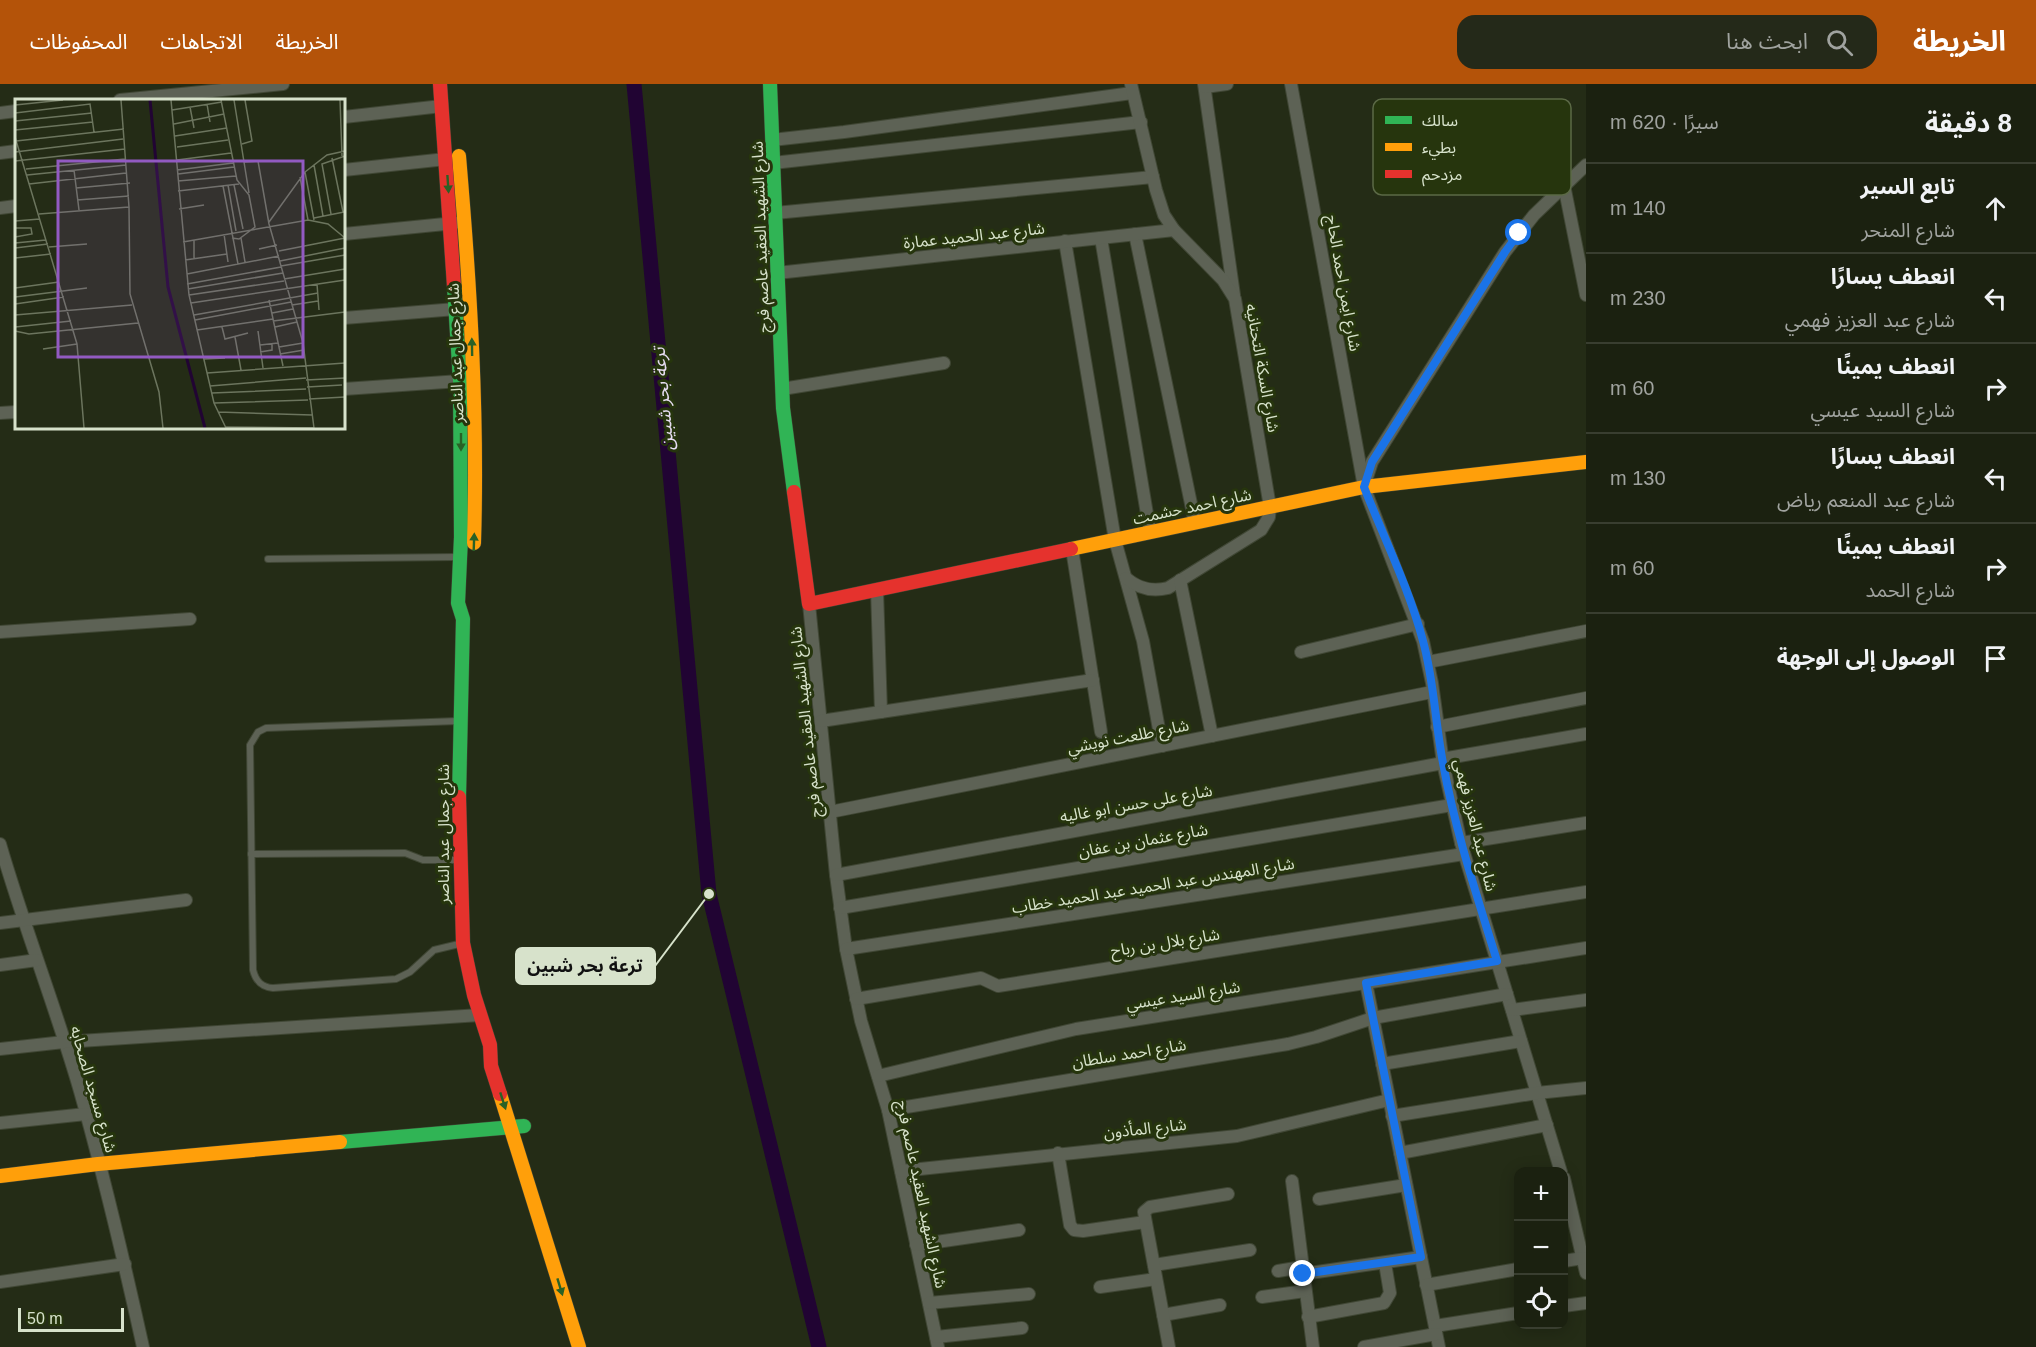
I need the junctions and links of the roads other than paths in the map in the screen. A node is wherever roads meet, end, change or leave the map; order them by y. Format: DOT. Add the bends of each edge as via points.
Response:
graph roads {
  1 [pos="283,84"];
  2 [pos="440,84"];
  3 [pos="453,84"];
  4 [pos="770,84"];
  5 [pos="1227,84"];
  6 [pos="1291,84"];
  7 [pos="1205,85"];
  8 [pos="1132,88"];
  9 [pos="130,99"];
  10 [pos="442,106"];
  11 [pos="15,111"];
  12 [pos="0,113"];
  13 [pos="345,117"];
  14 [pos="1141,122"];
  15 [pos="772,140"];
  16 [pos="15,151"];
  17 [pos="0,153"];
  18 [pos="446,159"];
  19 [pos="773,163"];
  20 [pos="1586,165"];
  21 [pos="345,170"];
  22 [pos="1153,177"];
  23 [pos="1571,179"];
  24 [pos="1554,195"];
  25 [pos="1566,195"];
  26 [pos="15,206"];
  27 [pos="0,207"];
  28 [pos="775,213"];
  29 [pos="458,223"];
  30 [pos="1174,230"];
  31 [pos="345,234"];
  32 [pos="1135,234"];
  33 [pos="1101,238"];
  34 [pos="1065,241"];
  35 [pos="777,273"];
  36 [pos="1586,295"];
  37 [pos="1235,299"];
  38 [pos="456,309"];
  39 [pos="345,318"];
  40 [pos="944,363"];
  41 [pos="460,381"];
  42 [pos="345,389"];
  43 [pos="782,389"];
  44 [pos="15,412"];
  45 [pos="0,413"];
  46 [pos="1586,462"];
  47 [pos="1364,487"];
  48 [pos="1270,507"];
  49 [pos="1196,523"];
  50 [pos="1150,532"];
  51 [pos="1115,540"];
  52 [pos="1072,549"];
  53 [pos="459,557"];
  54 [pos="268,559"];
  55 [pos="1126,578"];
  56 [pos="1180,580"];
  57 [pos="877,590"];
  58 [pos="809,604"];
  59 [pos="190,619"];
  60 [pos="463,619"];
  61 [pos="1418,624"];
  62 [pos="1586,631"];
  63 [pos="0,632"];
  64 [pos="1301,652"];
  65 [pos="1428,662"];
  66 [pos="1093,680"];
  67 [pos="1432,692"];
  68 [pos="1586,698"];
  69 [pos="881,712"];
  70 [pos="460,721"];
  71 [pos="821,721"];
  72 [pos="1437,727"];
  73 [pos="1101,732"];
  74 [pos="1586,734"];
  75 [pos="1212,736"];
  76 [pos="1162,746"];
  77 [pos="1442,761"];
  78 [pos="1452,805"];
  79 [pos="831,812"];
  80 [pos="1586,823"];
  81 [pos="0,844"];
  82 [pos="1462,849"];
  83 [pos="251,854"];
  84 [pos="459,860"];
  85 [pos="3,867"];
  86 [pos="836,875"];
  87 [pos="1586,892"];
  88 [pos="186,900"];
  89 [pos="840,908"];
  90 [pos="1481,908"];
  91 [pos="23,921"];
  92 [pos="0,923"];
  93 [pos="463,943"];
  94 [pos="1586,948"];
  95 [pos="846,949"];
  96 [pos="37,960"];
  97 [pos="1497,961"];
  98 [pos="0,965"];
  99 [pos="1366,983"];
  100 [pos="1507,994"];
  101 [pos="856,999"];
  102 [pos="1586,1000"];
  103 [pos="1512,1010"];
  104 [pos="480,1015"];
  105 [pos="1373,1018"];
  106 [pos="1521,1041"];
  107 [pos="64,1042"];
  108 [pos="0,1049"];
  109 [pos="1382,1064"];
  110 [pos="878,1076"];
  111 [pos="1586,1088"];
  112 [pos="1537,1092"];
  113 [pos="1389,1100"];
  114 [pos="888,1110"];
  115 [pos="86,1114"];
  116 [pos="1392,1116"];
  117 [pos="0,1123"];
  118 [pos="1547,1125"];
  119 [pos="521,1130"];
  120 [pos="1058,1153"];
  121 [pos="1400,1153"];
  122 [pos="98,1164"];
  123 [pos="1560,1167"];
  124 [pos="901,1171"];
  125 [pos="0,1176"];
  126 [pos="1292,1181"];
  127 [pos="1406,1185"];
  128 [pos="1228,1194"];
  129 [pos="1319,1198"];
  130 [pos="1568,1198"];
  131 [pos="549,1203"];
  132 [pos="1145,1222"];
  133 [pos="1019,1230"];
  134 [pos="916,1245"];
  135 [pos="1250,1250"];
  136 [pos="1421,1257"];
  137 [pos="1583,1258"];
  138 [pos="1568,1260"];
  139 [pos="1384,1263"];
  140 [pos="125,1264"];
  141 [pos="1154,1264"];
  142 [pos="1514,1270"];
  143 [pos="1278,1271"];
  144 [pos="1302,1271"];
  145 [pos="1586,1273"];
  146 [pos="1156,1279"];
  147 [pos="0,1282"];
  148 [pos="1426,1285"];
  149 [pos="1100,1287"];
  150 [pos="1305,1291"];
  151 [pos="1029,1294"];
  152 [pos="1262,1297"];
  153 [pos="1586,1302"];
  154 [pos="929,1303"];
  155 [pos="1220,1305"];
  156 [pos="1568,1305"];
  157 [pos="1514,1314"];
  158 [pos="1163,1315"];
  159 [pos="1308,1317"];
  160 [pos="1022,1328"];
  161 [pos="1435,1330"];
  162 [pos="937,1342"];
  163 [pos="143,1347"];
  164 [pos="579,1347"];
  165 [pos="593,1347"];
  166 [pos="1170,1347"];
  167 [pos="1313,1347"];
  168 [pos="1364,1347"];
  169 [pos="1439,1347"];
  1 -- 9 [label="street"];
  2 -- 10 [label="main road, شارع جمال عبد الناصر"];
  3 -- 29 [label="main road, شارع جمال عبد الناصر"];
  4 -- 15 [label="main road, شارع الشهيد العقيد عاصم فرج"];
  5 -- 7 [label="street"];
  6 -- 47 [label="street, شارع ايمن احمد الحاج"];
  7 -- 37 [label="street"];
  8 -- 14 [label="street, شارع السكة التحتانيه"];
  8 -- 15 [label="street"];
  10 -- 13 [label="street"];
  10 -- 18 [label="main road, شارع جمال عبد الناصر"];
  11 -- 12 [label="street"];
  14 -- 19 [label="street"];
  14 -- 22 [label="street, شارع السكة التحتانيه"];
  15 -- 19 [label="main road, شارع الشهيد العقيد عاصم فرج"];
  16 -- 17 [label="street"];
  18 -- 21 [label="street"];
  18 -- 29 [label="main road, شارع جمال عبد الناصر, one-way"];
  19 -- 28 [label="main road, شارع الشهيد العقيد عاصم فرج"];
  20 -- 23 [label="street"];
  22 -- 28 [label="street"];
  22 -- 30 [label="street, شارع السكة التحتانيه" via="1159,202"];
  24 -- 47 [label="street" via="1505,252 1372,462"];
  25 -- 36 [label="street"];
  26 -- 27 [label="street"];
  28 -- 35 [label="main road, شارع الشهيد العقيد عاصم فرج"];
  29 -- 31 [label="street"];
  29 -- 38 [label="main road, شارع جمال عبد الناصر"];
  60 -- 29 [label="main road, شارع جمال عبد الناصر, one-way" via="471,599 475,467 471,303"];
  30 -- 32 [label="street, شارع عبد الحميد عمارة"];
  30 -- 37 [label="street, شارع السكة التحتانيه" via="1223,280"];
  32 -- 33 [label="street, شارع عبد الحميد عمارة"];
  32 -- 49 [label="street"];
  33 -- 34 [label="street, شارع عبد الحميد عمارة"];
  33 -- 50 [label="street"];
  34 -- 35 [label="street, شارع عبد الحميد عمارة"];
  34 -- 51 [label="street"];
  35 -- 43 [label="main road, شارع الشهيد العقيد عاصم فرج"];
  37 -- 48 [label="street, شارع السكة التحتانيه"];
  38 -- 39 [label="street"];
  38 -- 41 [label="main road, شارع جمال عبد الناصر"];
  40 -- 43 [label="street"];
  41 -- 42 [label="street"];
  41 -- 53 [label="main road, شارع جمال عبد الناصر, one-way"];
  43 -- 58 [label="main road, شارع الشهيد العقيد عاصم فرج"];
  44 -- 45 [label="street"];
  46 -- 47 [label="main road, شارع احمد حشمت"];
  47 -- 48 [label="main road, شارع احمد حشمت"];
  47 -- 61 [label="street, شارع عبد العزيز فهمي"];
  48 -- 49 [label="main road, شارع احمد حشمت"];
  48 -- 56 [label="street" via="1261,530"];
  49 -- 50 [label="main road, شارع احمد حشمت"];
  50 -- 51 [label="main road, شارع احمد حشمت"];
  51 -- 52 [label="main road, شارع احمد حشمت"];
  51 -- 55 [label="street"];
  52 -- 57 [label="main road, شارع احمد حشمت"];
  52 -- 66 [label="street"];
  53 -- 54 [label="lane"];
  53 -- 60 [label="main road, شارع جمال عبد الناصر" via="458,603"];
  55 -- 56 [label="street" via="1151,590 1168,588"];
  55 -- 76 [label="street" via="1143,640"];
  56 -- 75 [label="street"];
  57 -- 58 [label="main road, شارع احمد حشمت"];
  57 -- 69 [label="street"];
  58 -- 71 [label="street, شارع الشهيد العقيد عاصم فرج"];
  59 -- 63 [label="street"];
  60 -- 70 [label="main road, شارع جمال عبد الناصر"];
  61 -- 64 [label="street"];
  61 -- 65 [label="street, شارع عبد العزيز فهمي"];
  62 -- 65 [label="street"];
  65 -- 67 [label="street, شارع عبد العزيز فهمي"];
  66 -- 69 [label="street"];
  66 -- 73 [label="street"];
  67 -- 72 [label="street, شارع عبد العزيز فهمي"];
  67 -- 75 [label="street, شارع طلعت نويشي"];
  68 -- 72 [label="street"];
  69 -- 71 [label="street"];
  70 -- 83 [label="lane" via="274,727 258,732 250,745"];
  70 -- 84 [label="main road, شارع جمال عبد الناصر"];
  71 -- 79 [label="street, شارع الشهيد العقيد عاصم فرج"];
  72 -- 77 [label="street, شارع عبد العزيز فهمي"];
  74 -- 77 [label="street, شارع على حسن ابو غاليه"];
  75 -- 76 [label="street, شارع طلعت نويشي"];
  76 -- 79 [label="street, شارع طلعت نويشي"];
  77 -- 78 [label="street, شارع عبد العزيز فهمي"];
  77 -- 86 [label="street, شارع على حسن ابو غاليه"];
  78 -- 82 [label="street, شارع عبد العزيز فهمي"];
  78 -- 89 [label="street, شارع عثمان بن عفان"];
  79 -- 86 [label="street, شارع الشهيد العقيد عاصم فرج"];
  80 -- 82 [label="street, شارع المهندس عبد الحميد عبد الحميد خطاب"];
  81 -- 85 [label="street, شارع مسجد الصحابه"];
  82 -- 90 [label="street, شارع عبد العزيز فهمي"];
  82 -- 95 [label="street, شارع المهندس عبد الحميد عبد الحميد خطاب"];
  83 -- 84 [label="lane" via="405,853 423,860"];
  83 -- 93 [label="lane" via="253,970 259,983 266,987 396,979 434,950"];
  84 -- 93 [label="main road, شارع جمال عبد الناصر"];
  85 -- 91 [label="street, شارع مسجد الصحابه"];
  86 -- 89 [label="street, شارع الشهيد العقيد عاصم فرج"];
  87 -- 90 [label="street, شارع بلال بن رباح"];
  88 -- 91 [label="street"];
  89 -- 95 [label="street, شارع الشهيد العقيد عاصم فرج"];
  90 -- 97 [label="street, شارع عبد العزيز فهمي"];
  90 -- 101 [label="street, شارع بلال بن رباح" via="998,986 981,978"];
  91 -- 92 [label="street"];
  91 -- 96 [label="street, شارع مسجد الصحابه"];
  93 -- 104 [label="main road, شارع جمال عبد الناصر"];
  94 -- 97 [label="street, شارع السيد عيسي"];
  95 -- 101 [label="street, شارع الشهيد العقيد عاصم فرج"];
  96 -- 98 [label="street"];
  96 -- 107 [label="street, شارع مسجد الصحابه"];
  97 -- 99 [label="street, شارع السيد عيسي"];
  97 -- 100 [label="street, شارع عبد العزيز فهمي"];
  99 -- 105 [label="street"];
  99 -- 110 [label="street, شارع السيد عيسي" via="1077,1029"];
  100 -- 103 [label="street, شارع عبد العزيز فهمي"];
  100 -- 105 [label="street, شارع احمد سلطان"];
  101 -- 110 [label="street, شارع الشهيد العقيد عاصم فرج"];
  102 -- 103 [label="street"];
  103 -- 106 [label="street, شارع عبد العزيز فهمي"];
  104 -- 107 [label="street"];
  104 -- 119 [label="main road, شارع جمال عبد الناصر" via="490,1045 491,1066"];
  105 -- 109 [label="street"];
  105 -- 114 [label="street, شارع احمد سلطان" via="1288,1044"];
  106 -- 109 [label="street"];
  106 -- 112 [label="street, شارع عبد العزيز فهمي"];
  107 -- 108 [label="street"];
  107 -- 115 [label="street, شارع مسجد الصحابه"];
  109 -- 113 [label="street"];
  110 -- 114 [label="street, شارع الشهيد العقيد عاصم فرج"];
  111 -- 112 [label="street"];
  112 -- 116 [label="street"];
  112 -- 118 [label="street, شارع عبد العزيز فهمي"];
  113 -- 116 [label="street"];
  113 -- 120 [label="street, شارع المأذون" via="1237,1136"];
  114 -- 124 [label="street, شارع الشهيد العقيد عاصم فرج"];
  115 -- 117 [label="street"];
  115 -- 122 [label="street, شارع مسجد الصحابه"];
  116 -- 121 [label="street"];
  118 -- 121 [label="street"];
  118 -- 123 [label="street, شارع عبد العزيز فهمي"];
  119 -- 122 [label="main road"];
  119 -- 164 [label="main road, شارع جمال عبد الناصر, one-way"];
  120 -- 124 [label="street, شارع المأذون"];
  120 -- 132 [label="street" via="1070,1226 1074,1230"];
  121 -- 127 [label="street"];
  122 -- 125 [label="main road"];
  122 -- 140 [label="street, شارع مسجد الصحابه"];
  124 -- 134 [label="street, شارع الشهيد العقيد عاصم فرج"];
  126 -- 144 [label="street"];
  127 -- 129 [label="street"];
  127 -- 136 [label="street"];
  128 -- 132 [label="street" via="1150,1207 1144,1212"];
  130 -- 137 [label="street"];
  131 -- 165 [label="main road"];
  132 -- 141 [label="street"];
  133 -- 134 [label="street"];
  134 -- 154 [label="street, شارع الشهيد العقيد عاصم فرج"];
  135 -- 141 [label="street"];
  136 -- 139 [label="street"];
  136 -- 148 [label="street"];
  137 -- 138 [label="street"];
  137 -- 145 [label="street"];
  139 -- 144 [label="street"];
  139 -- 159 [label="street" via="1390,1293 1387,1301"];
  140 -- 147 [label="street"];
  140 -- 163 [label="street, شارع مسجد الصحابه"];
  141 -- 146 [label="street"];
  142 -- 148 [label="street"];
  143 -- 144 [label="street"];
  144 -- 150 [label="street"];
  146 -- 149 [label="street"];
  146 -- 158 [label="street"];
  148 -- 161 [label="street"];
  150 -- 152 [label="street"];
  150 -- 159 [label="street"];
  151 -- 154 [label="street"];
  153 -- 156 [label="street"];
  154 -- 162 [label="street, شارع الشهيد العقيد عاصم فرج"];
  155 -- 158 [label="street"];
  157 -- 161 [label="street"];
  158 -- 166 [label="street"];
  159 -- 167 [label="street"];
  160 -- 162 [label="street"];
  161 -- 168 [label="street"];
  161 -- 169 [label="street"];
}
